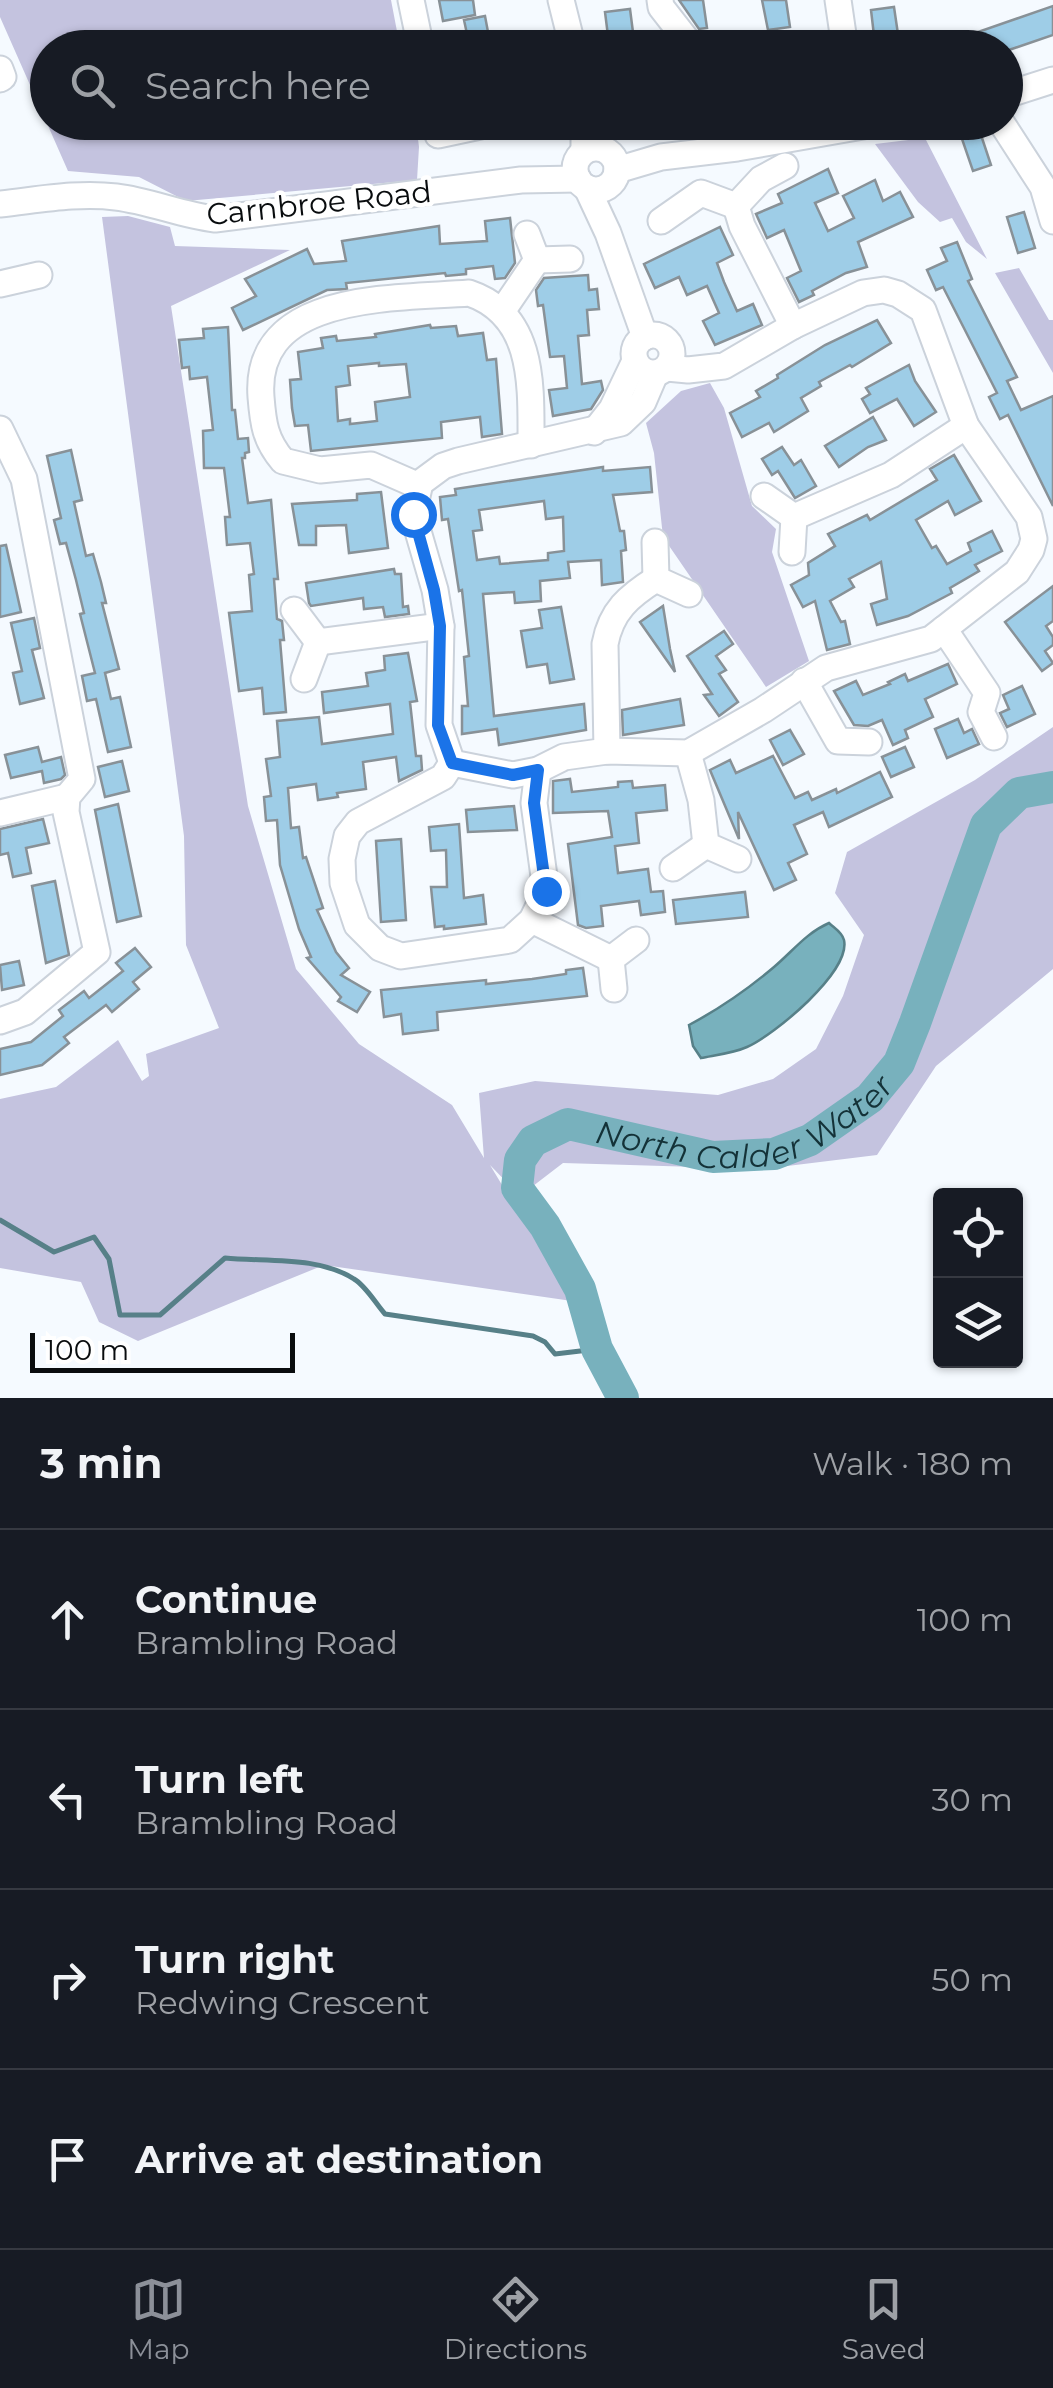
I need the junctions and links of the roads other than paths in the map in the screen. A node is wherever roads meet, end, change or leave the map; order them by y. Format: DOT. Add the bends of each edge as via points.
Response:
graph roads {
  1 [pos="412,0"];
  2 [pos="561,0"];
  3 [pos="660,0"];
  4 [pos="418,30"];
  5 [pos="568,30"];
  6 [pos="679,30"];
  7 [pos="0,70"];
  8 [pos="0,80"];
  9 [pos="1053,80"];
  10 [pos="1023,89"];
  11 [pos="589,140"];
  12 [pos="595,140"];
  13 [pos="773,140"];
  14 [pos="1012,140"];
  15 [pos="785,166"];
  16 [pos="596,168"];
  17 [pos="0,204"];
  18 [pos="736,206"];
  19 [pos="660,220"];
  20 [pos="1053,221"];
  21 [pos="527,234"];
  22 [pos="570,259"];
  23 [pos="537,260"];
  24 [pos="40,275"];
  25 [pos="0,284"];
  26 [pos="503,310"];
  27 [pos="794,326"];
  28 [pos="657,363"];
  29 [pos="966,426"];
  30 [pos="0,429"];
  31 [pos="531,445"];
  32 [pos="420,486"];
  33 [pos="764,496"];
  34 [pos="794,517"];
  35 [pos="655,542"];
  36 [pos="1044,542"];
  37 [pos="792,552"];
  38 [pos="656,579"];
  39 [pos="690,594"];
  40 [pos="294,610"];
  41 [pos="440,626"];
  42 [pos="944,629"];
  43 [pos="318,642"];
  44 [pos="304,679"];
  45 [pos="804,681"];
  46 [pos="994,738"];
  47 [pos="868,742"];
  48 [pos="607,751"];
  49 [pos="688,753"];
  50 [pos="452,763"];
  51 [pos="538,770"];
  52 [pos="67,797"];
  53 [pos="0,813"];
  54 [pos="706,844"];
  55 [pos="738,860"];
  56 [pos="674,868"];
  57 [pos="532,920"];
  58 [pos="636,940"];
  59 [pos="611,959"];
  60 [pos="614,989"];
  61 [pos="0,1021"];
  1 -- 4 [label="street"];
  2 -- 5 [label="street"];
  3 -- 6 [label="street"];
  7 -- 8 [label="street"];
  9 -- 10 [label="street"];
  11 -- 16 [label="street"];
  12 -- 16 [label="street"];
  13 -- 16 [label="street, Carnbroe Road"];
  14 -- 20 [label="street" via="1043,188"];
  15 -- 18 [label="street"];
  16 -- 17 [label="street, Carnbroe Road" via="215,219 94,194"];
  16 -- 28 [label="street" via="608,233 645,337 636,345"];
  18 -- 19 [label="street" via="701,193"];
  18 -- 27 [label="street"];
  21 -- 23 [label="street"];
  22 -- 23 [label="street"];
  23 -- 26 [label="street"];
  24 -- 25 [label="street"];
  26 -- 31 [label="street" via="527,363"];
  26 -- 32 [label="street" via="469,293 355,302 304,317 278,338 260,374 264,433 282,461 320,470 371,465"];
  27 -- 28 [label="street" via="734,362"];
  27 -- 29 [label="street" via="873,290 911,300 924,310"];
  28 -- 31 [label="street" via="594,432"];
  29 -- 34 [label="street" via="891,475"];
  29 -- 36 [label="street"];
  30 -- 52 [label="street" via="24,479 82,780"];
  31 -- 32 [label="street" via="443,466"];
  32 -- 41 [label="street" via="413,514"];
  33 -- 34 [label="street"];
  34 -- 37 [label="street"];
  35 -- 38 [label="street"];
  36 -- 42 [label="street"];
  38 -- 39 [label="street"];
  38 -- 48 [label="street" via="614,612 607,630"];
  40 -- 43 [label="street"];
  41 -- 43 [label="street"];
  41 -- 50 [label="street" via="438,725"];
  42 -- 45 [label="street" via="931,640 826,668"];
  42 -- 46 [label="street" via="987,693 980,712"];
  43 -- 44 [label="street"];
  45 -- 47 [label="street" via="838,741"];
  45 -- 49 [label="street"];
  48 -- 49 [label="street"];
  48 -- 51 [label="street" via="564,757"];
  49 -- 54 [label="street"];
  50 -- 51 [label="street" via="513,775"];
  50 -- 57 [label="street" via="443,777 358,822 347,836 343,883 357,926 380,948 401,956 510,940"];
  51 -- 57 [label="street" via="534,803 546,891"];
  52 -- 53 [label="street"];
  52 -- 61 [label="street" via="97,952 25,1012"];
  54 -- 55 [label="street"];
  54 -- 56 [label="street"];
  57 -- 59 [label="street"];
  58 -- 59 [label="street"];
  59 -- 60 [label="street"];
}
